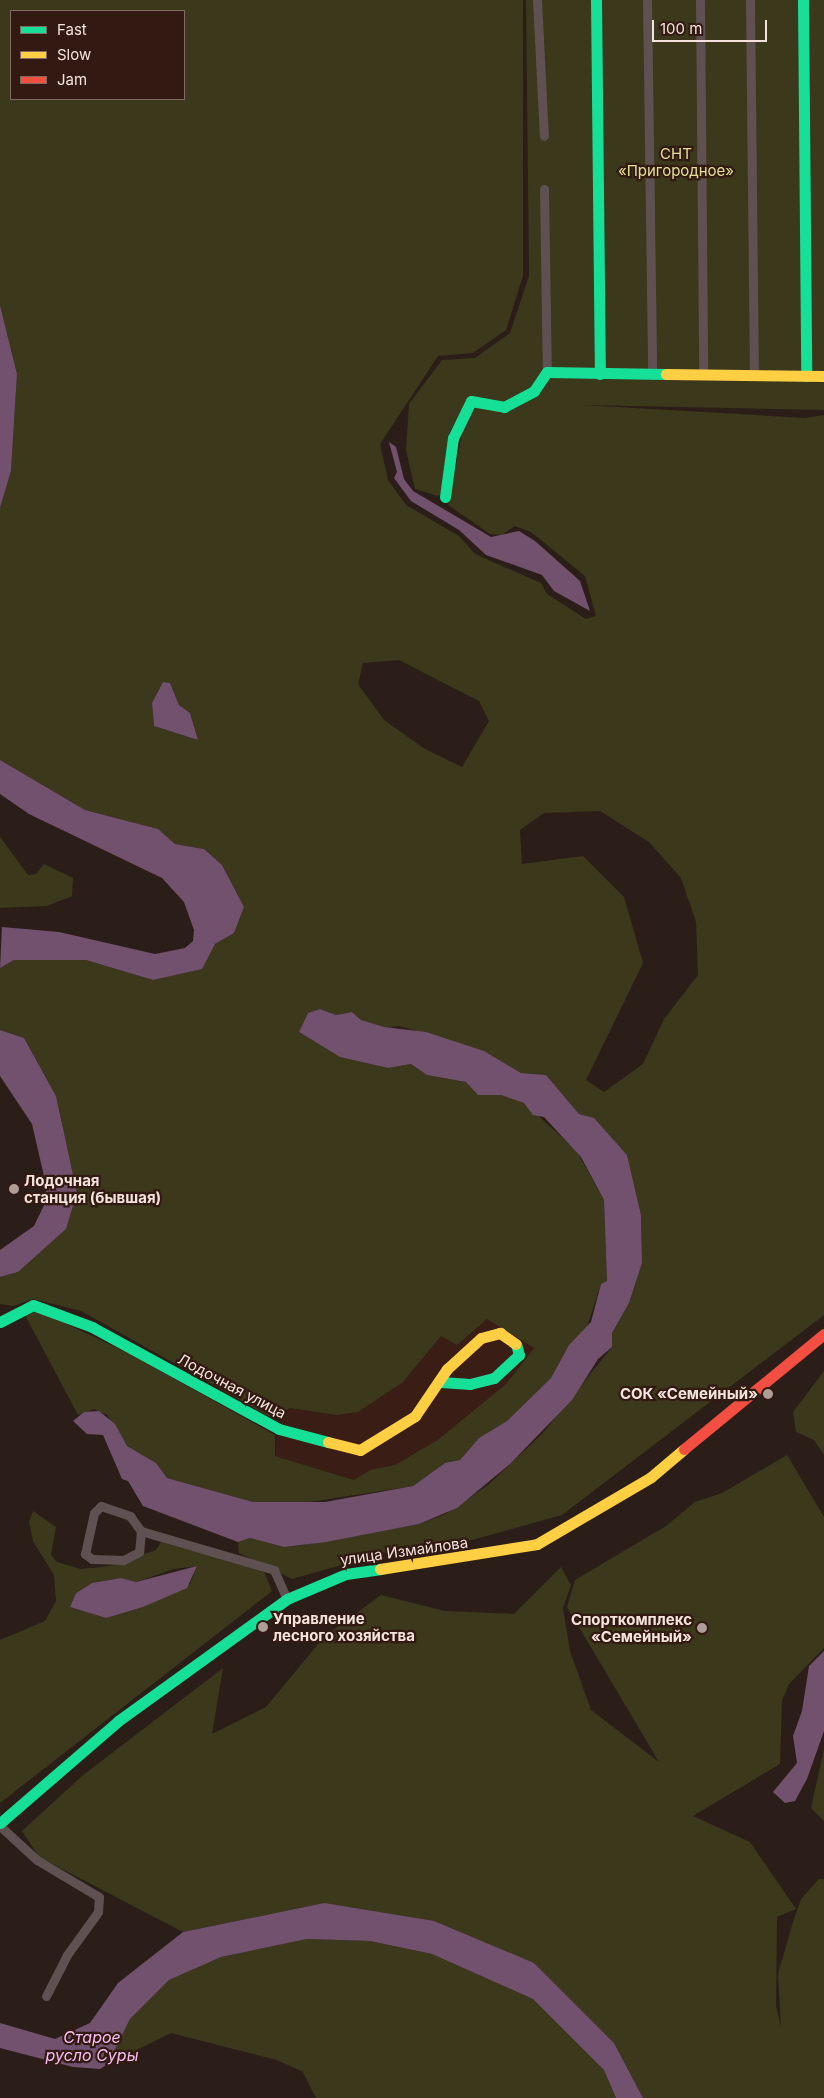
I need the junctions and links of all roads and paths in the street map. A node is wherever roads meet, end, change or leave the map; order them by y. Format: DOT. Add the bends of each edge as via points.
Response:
graph roads {
  1 [pos="536,0"];
  2 [pos="596,0"];
  3 [pos="648,0"];
  4 [pos="700,0"];
  5 [pos="750,0"];
  6 [pos="803,0"];
  7 [pos="544,136"];
  8 [pos="544,189"];
  9 [pos="547,372"];
  10 [pos="600,374"];
  11 [pos="652,375"];
  12 [pos="703,375"];
  13 [pos="754,375"];
  14 [pos="806,376"];
  15 [pos="824,376"];
  16 [pos="445,497"];
  17 [pos="0,1322"];
  18 [pos="824,1334"];
  19 [pos="441,1382"];
  20 [pos="141,1531"];
  21 [pos="286,1598"];
  22 [pos="0,1824"];
  23 [pos="46,1996"];
  1 -- 7 [label="street"];
  2 -- 10 [label="street"];
  3 -- 11 [label="street"];
  4 -- 12 [label="street"];
  5 -- 13 [label="street"];
  6 -- 14 [label="street"];
  8 -- 9 [label="street"];
  9 -- 10 [label="street"];
  9 -- 16 [label="street" via="534,392 504,407 471,401 452,438"];
  10 -- 11 [label="street"];
  11 -- 12 [label="street"];
  12 -- 13 [label="street"];
  13 -- 14 [label="street"];
  14 -- 15 [label="street"];
  17 -- 19 [label="street, Лодочная улица" via="33,1305 92,1328 279,1429 360,1450 415,1416"];
  18 -- 21 [label="street, улица Измайлова" via="651,1477 537,1544 346,1574"];
  19 -- 19 [label="street, Лодочная улица" via="447,1369 481,1338 500,1334 518,1345 519,1355 494,1378 470,1384"];
  20 -- 20 [label="street" via="130,1516 101,1506 94,1513 85,1554 92,1559 123,1560 139,1552"];
  20 -- 21 [label="street" via="274,1570"];
  21 -- 22 [label="street, улица Измайлова" via="118,1721"];
  22 -- 23 [label="street" via="36,1860 99,1897 98,1912 67,1955"];
}
